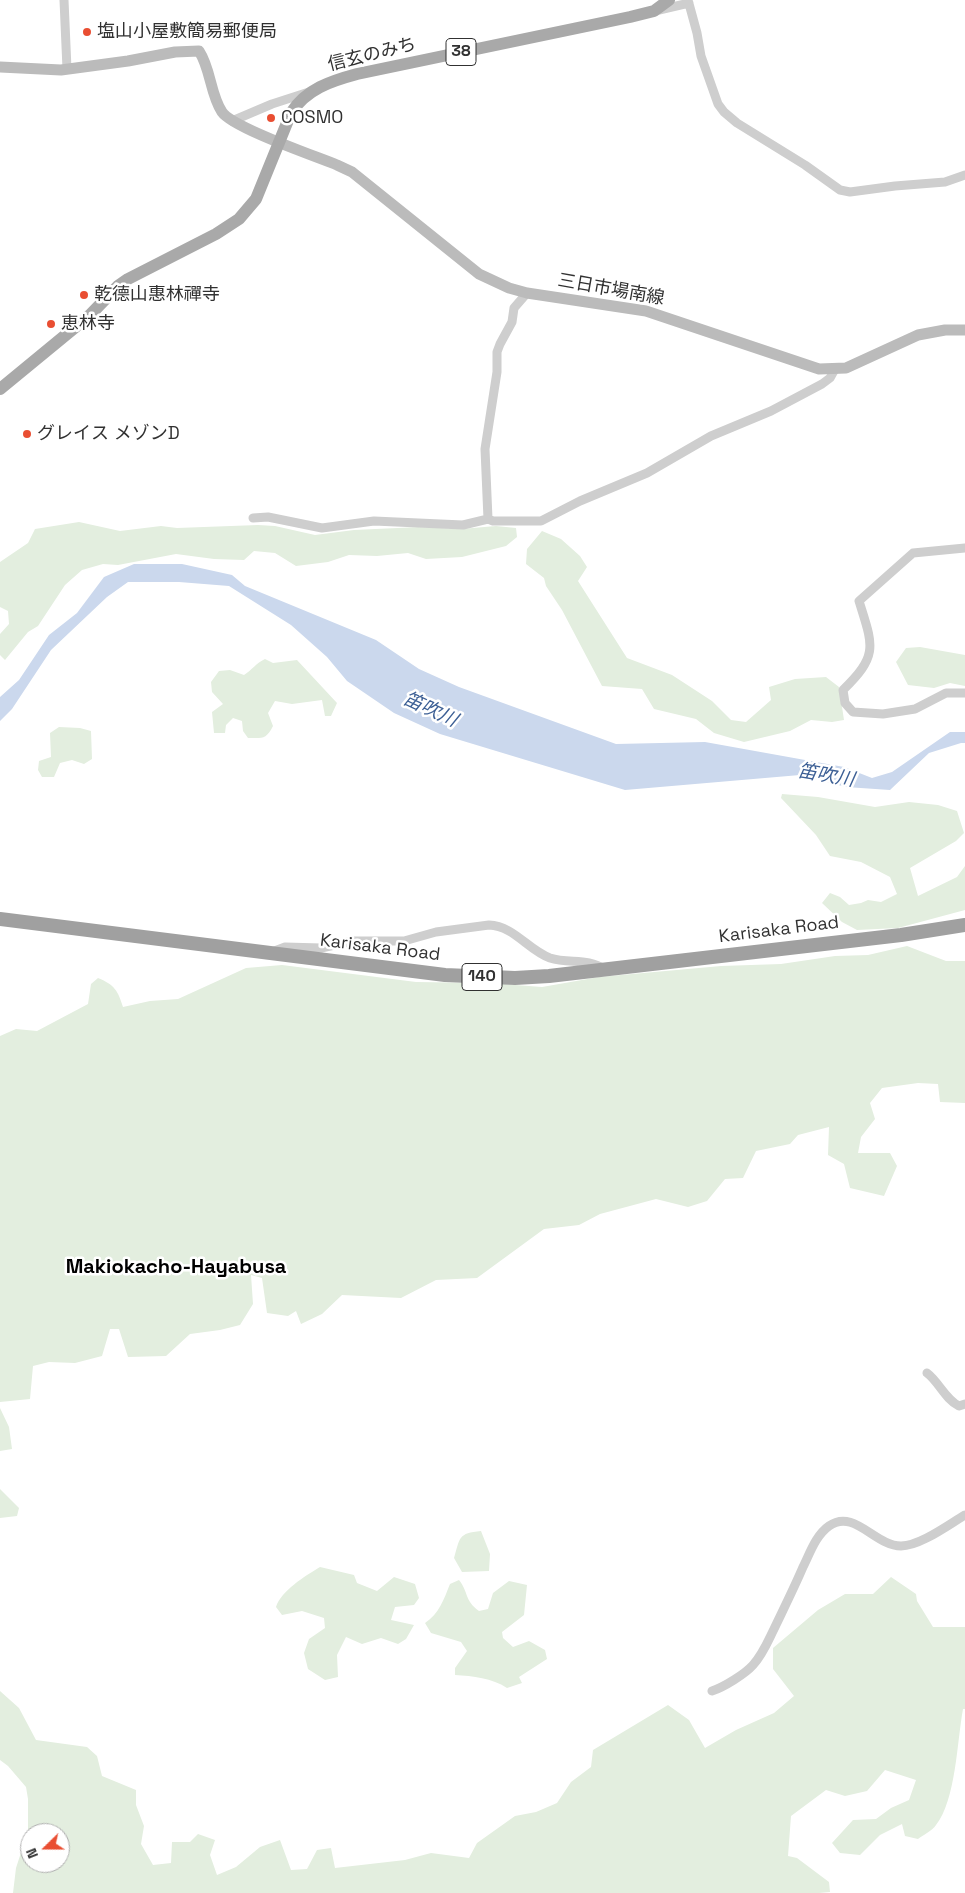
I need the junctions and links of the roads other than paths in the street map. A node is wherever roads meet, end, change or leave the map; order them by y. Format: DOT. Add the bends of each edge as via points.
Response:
graph roads {
  1 [pos="64,0"];
  2 [pos="669,0"];
  3 [pos="688,2"];
  4 [pos="654,11"];
  5 [pos="0,67"];
  6 [pos="66,69"];
  7 [pos="312,91"];
  8 [pos="232,121"];
  9 [pos="281,142"];
  10 [pos="965,175"];
  11 [pos="527,293"];
  12 [pos="965,330"];
  13 [pos="835,370"];
  14 [pos="0,389"];
  15 [pos="253,518"];
  16 [pos="488,519"];
  17 [pos="965,548"];
  18 [pos="965,693"];
  19 [pos="0,919"];
  20 [pos="965,925"];
  21 [pos="270,953"];
  22 [pos="606,970"];
  23 [pos="927,1373"];
  24 [pos="965,1404"];
  25 [pos="965,1515"];
  26 [pos="712,1692"];
  1 -- 6 [label="street"];
  2 -- 4 [label="main road, 信玄のみち / 38"];
  3 -- 4 [label="street"];
  3 -- 10 [label="street" via="701,56 718,104 724,112 749,132 840,190 850,192 945,182"];
  4 -- 7 [label="main road, 信玄のみち / 38" via="357,74"];
  5 -- 6 [label="main road"];
  6 -- 8 [label="main road" via="198,51 219,106"];
  7 -- 8 [label="street"];
  7 -- 9 [label="main road, 信玄のみち / 38" via="291,113"];
  8 -- 9 [label="main road, 三日市場南線"];
  9 -- 11 [label="main road, 三日市場南線" via="352,172 479,274"];
  9 -- 14 [label="main road, 信玄のみち / 38" via="256,199 238,219 118,286 83,322"];
  11 -- 13 [label="main road, 三日市場南線" via="646,312 804,364"];
  11 -- 16 [label="street" via="514,308 512,322 497,352 485,449"];
  12 -- 13 [label="main road, 三日市場南線" via="918,335"];
  13 -- 16 [label="street" via="822,384 772,411 711,436 647,473 541,521"];
  15 -- 16 [label="street" via="268,517 322,528 374,521 463,524"];
  17 -- 18 [label="street" via="913,553 859,601 870,638 868,659 843,690 845,703 853,712 883,714 915,709 946,693"];
  19 -- 21 [label="highway, Karisaka Road / 140"];
  20 -- 22 [label="highway, Karisaka Road / 140"];
  21 -- 22 [label="highway, Karisaka Road / 140" via="445,975 515,978"];
  21 -- 22 [label="street" via="285,947 321,948 353,942 404,941 488,924 508,930 548,958 590,962"];
  23 -- 24 [label="street" via="953,1403"];
  25 -- 26 [label="street" via="931,1536 901,1546 886,1544 851,1521 838,1520 827,1527 809,1554 764,1650 752,1666"];
}
